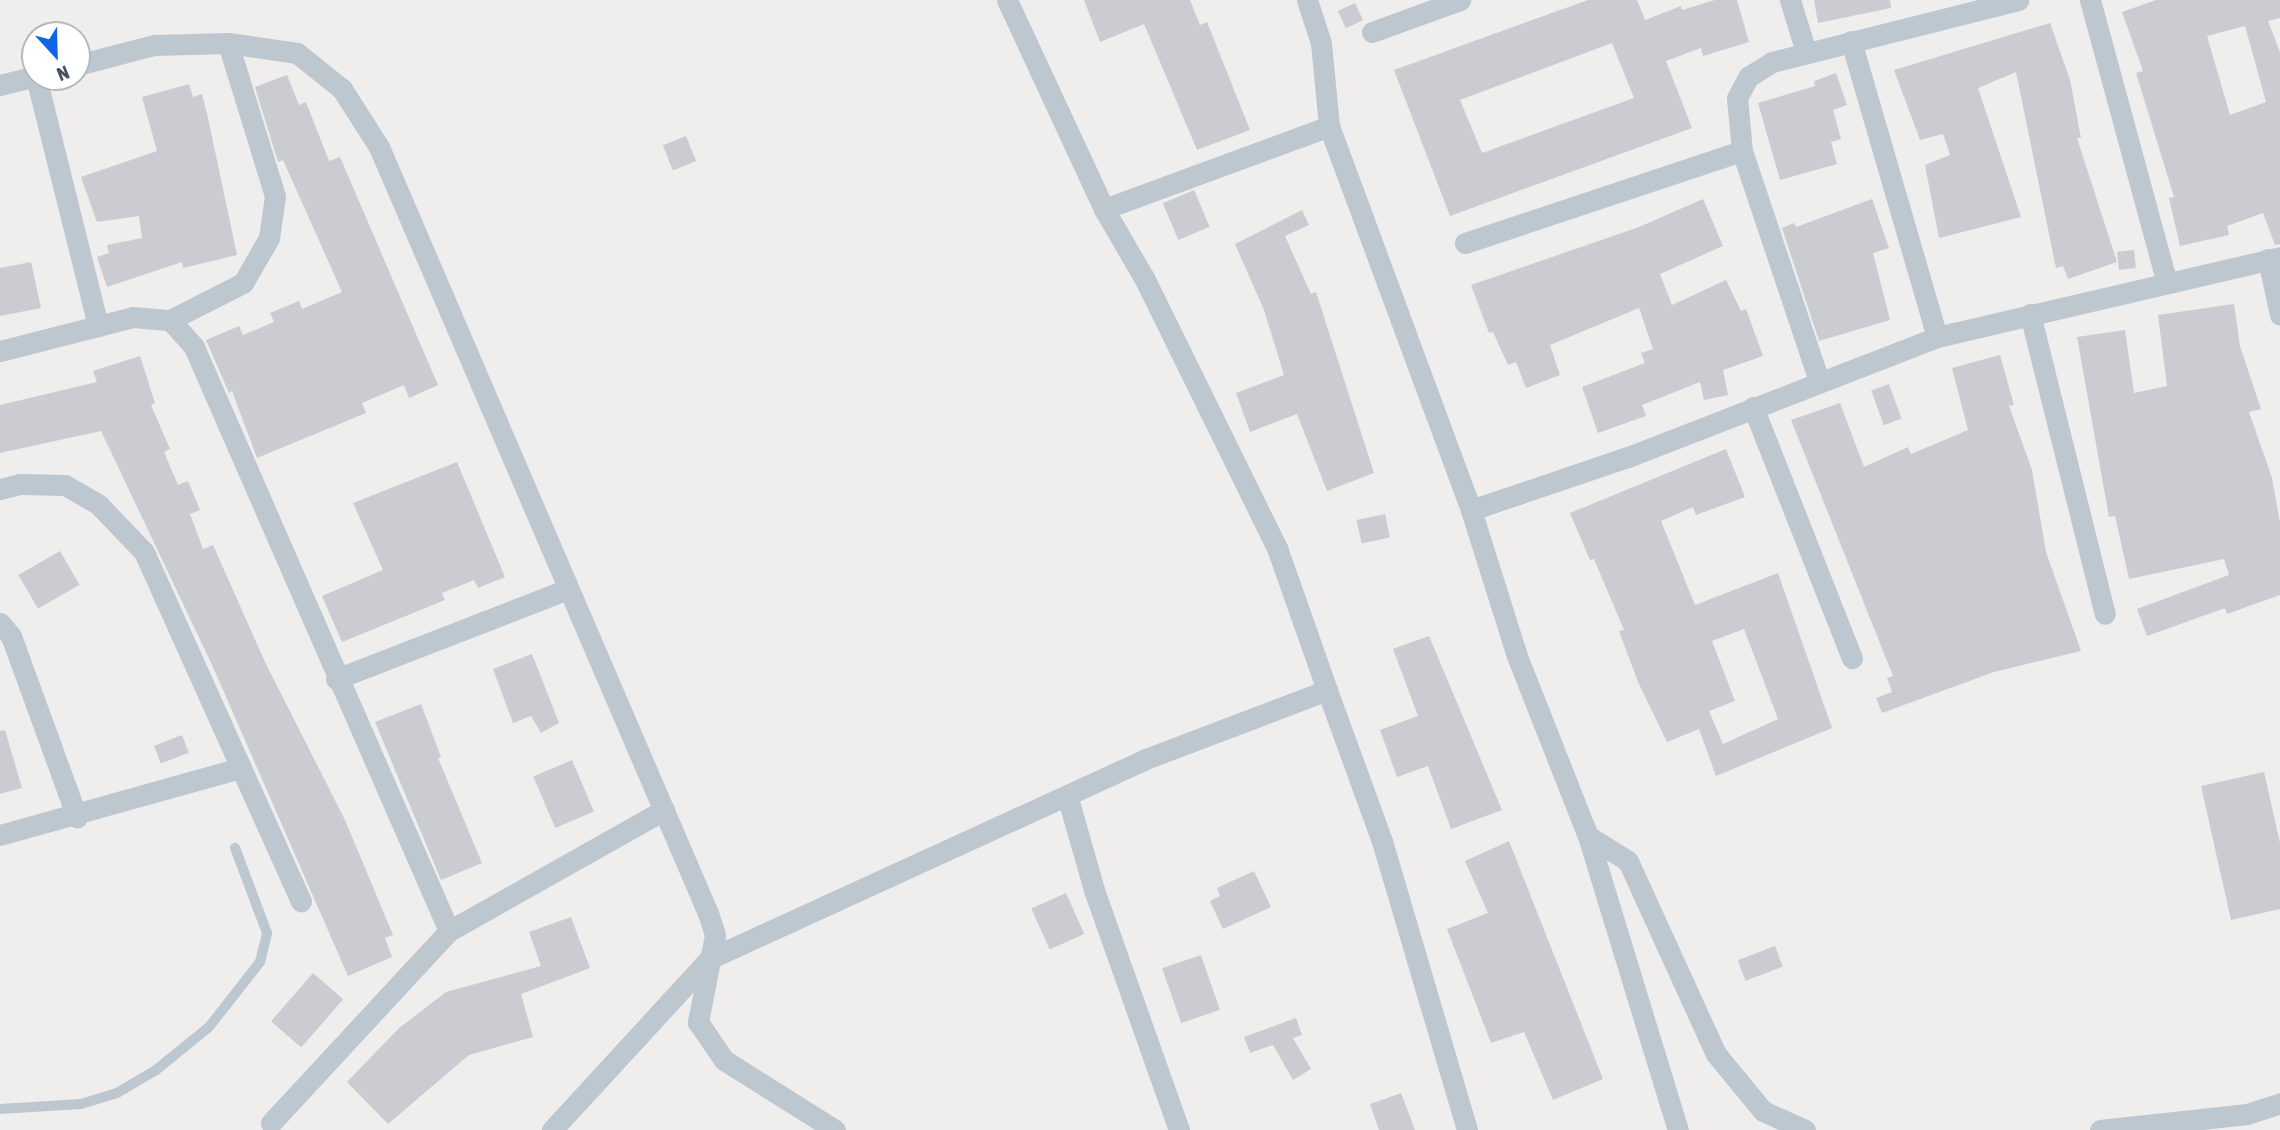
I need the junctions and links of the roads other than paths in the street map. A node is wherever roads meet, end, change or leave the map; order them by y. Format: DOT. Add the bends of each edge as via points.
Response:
graph roads {
  1 [pos="1007,0"];
  2 [pos="1307,0"];
  3 [pos="1460,0"];
  4 [pos="1790,0"];
  5 [pos="2018,0"];
  6 [pos="2090,0"];
  7 [pos="1373,32"];
  8 [pos="1851,41"];
  9 [pos="228,43"];
  10 [pos="1807,52"];
  11 [pos="91,61"];
  12 [pos="21,80"];
  13 [pos="0,85"];
  14 [pos="39,91"];
  15 [pos="1329,125"];
  16 [pos="1742,151"];
  17 [pos="1104,209"];
  18 [pos="1465,243"];
  19 [pos="2274,258"];
  20 [pos="2167,283"];
  21 [pos="2030,314"];
  22 [pos="2280,315"];
  23 [pos="170,320"];
  24 [pos="98,326"];
  25 [pos="1937,337"];
  26 [pos="0,351"];
  27 [pos="1819,381"];
  28 [pos="1753,407"];
  29 [pos="0,489"];
  30 [pos="1471,510"];
  31 [pos="565,590"];
  32 [pos="2105,614"];
  33 [pos="0,623"];
  34 [pos="1852,658"];
  35 [pos="336,679"];
  36 [pos="1327,690"];
  37 [pos="240,768"];
  38 [pos="1067,794"];
  39 [pos="664,810"];
  40 [pos="77,817"];
  41 [pos="0,835"];
  42 [pos="1588,836"];
  43 [pos="235,848"];
  44 [pos="301,901"];
  45 [pos="449,931"];
  46 [pos="709,959"];
  47 [pos="2280,1103"];
  48 [pos="0,1109"];
  49 [pos="271,1123"];
  50 [pos="552,1130"];
  51 [pos="835,1130"];
  52 [pos="1179,1130"];
  53 [pos="1467,1130"];
  54 [pos="1678,1130"];
  55 [pos="1805,1130"];
  56 [pos="2101,1130"];
  1 -- 17 [label="street"];
  2 -- 15 [label="street" via="1321,43"];
  3 -- 7 [label="street"];
  4 -- 10 [label="street"];
  5 -- 8 [label="street"];
  6 -- 20 [label="street"];
  8 -- 10 [label="street"];
  8 -- 25 [label="street"];
  9 -- 11 [label="street" via="153,45"];
  9 -- 23 [label="street" via="275,196 269,238 243,283"];
  9 -- 31 [label="street" via="297,53 342,89 379,147 517,464"];
  10 -- 16 [label="street" via="1772,62 1748,77 1737,98"];
  12 -- 13 [label="street"];
  14 -- 24 [label="street"];
  15 -- 17 [label="street"];
  15 -- 30 [label="street"];
  16 -- 18 [label="street"];
  16 -- 27 [label="street"];
  17 -- 36 [label="street" via="1144,278 1277,548"];
  19 -- 20 [label="street"];
  19 -- 22 [label="street"];
  20 -- 21 [label="street"];
  21 -- 25 [label="street"];
  21 -- 32 [label="street"];
  23 -- 24 [label="street" via="133,317"];
  23 -- 35 [label="street" via="194,347"];
  24 -- 26 [label="street"];
  25 -- 27 [label="street"];
  27 -- 28 [label="street"];
  28 -- 30 [label="street" via="1568,479"];
  28 -- 34 [label="street"];
  29 -- 37 [label="street" via="20,484 65,485 99,505 144,552"];
  30 -- 42 [label="street" via="1517,656"];
  31 -- 35 [label="street"];
  31 -- 39 [label="street"];
  33 -- 40 [label="street" via="11,636"];
  35 -- 45 [label="street"];
  36 -- 38 [label="street"];
  36 -- 53 [label="street" via="1382,841"];
  37 -- 40 [label="street"];
  37 -- 44 [label="street"];
  38 -- 46 [label="street"];
  38 -- 52 [label="street" via="1094,890"];
  39 -- 45 [label="street"];
  39 -- 46 [label="street" via="715,935"];
  40 -- 41 [label="street"];
  42 -- 54 [label="street"];
  42 -- 55 [label="street" via="1628,861 1716,1054 1763,1111"];
  43 -- 48 [label="lane" via="267,933 260,962 209,1027 156,1070 117,1093 81,1104"];
  45 -- 49 [label="street"];
  46 -- 50 [label="street"];
  46 -- 51 [label="street" via="698,1022 724,1060"];
  47 -- 56 [label="street" via="2247,1114"];
}
